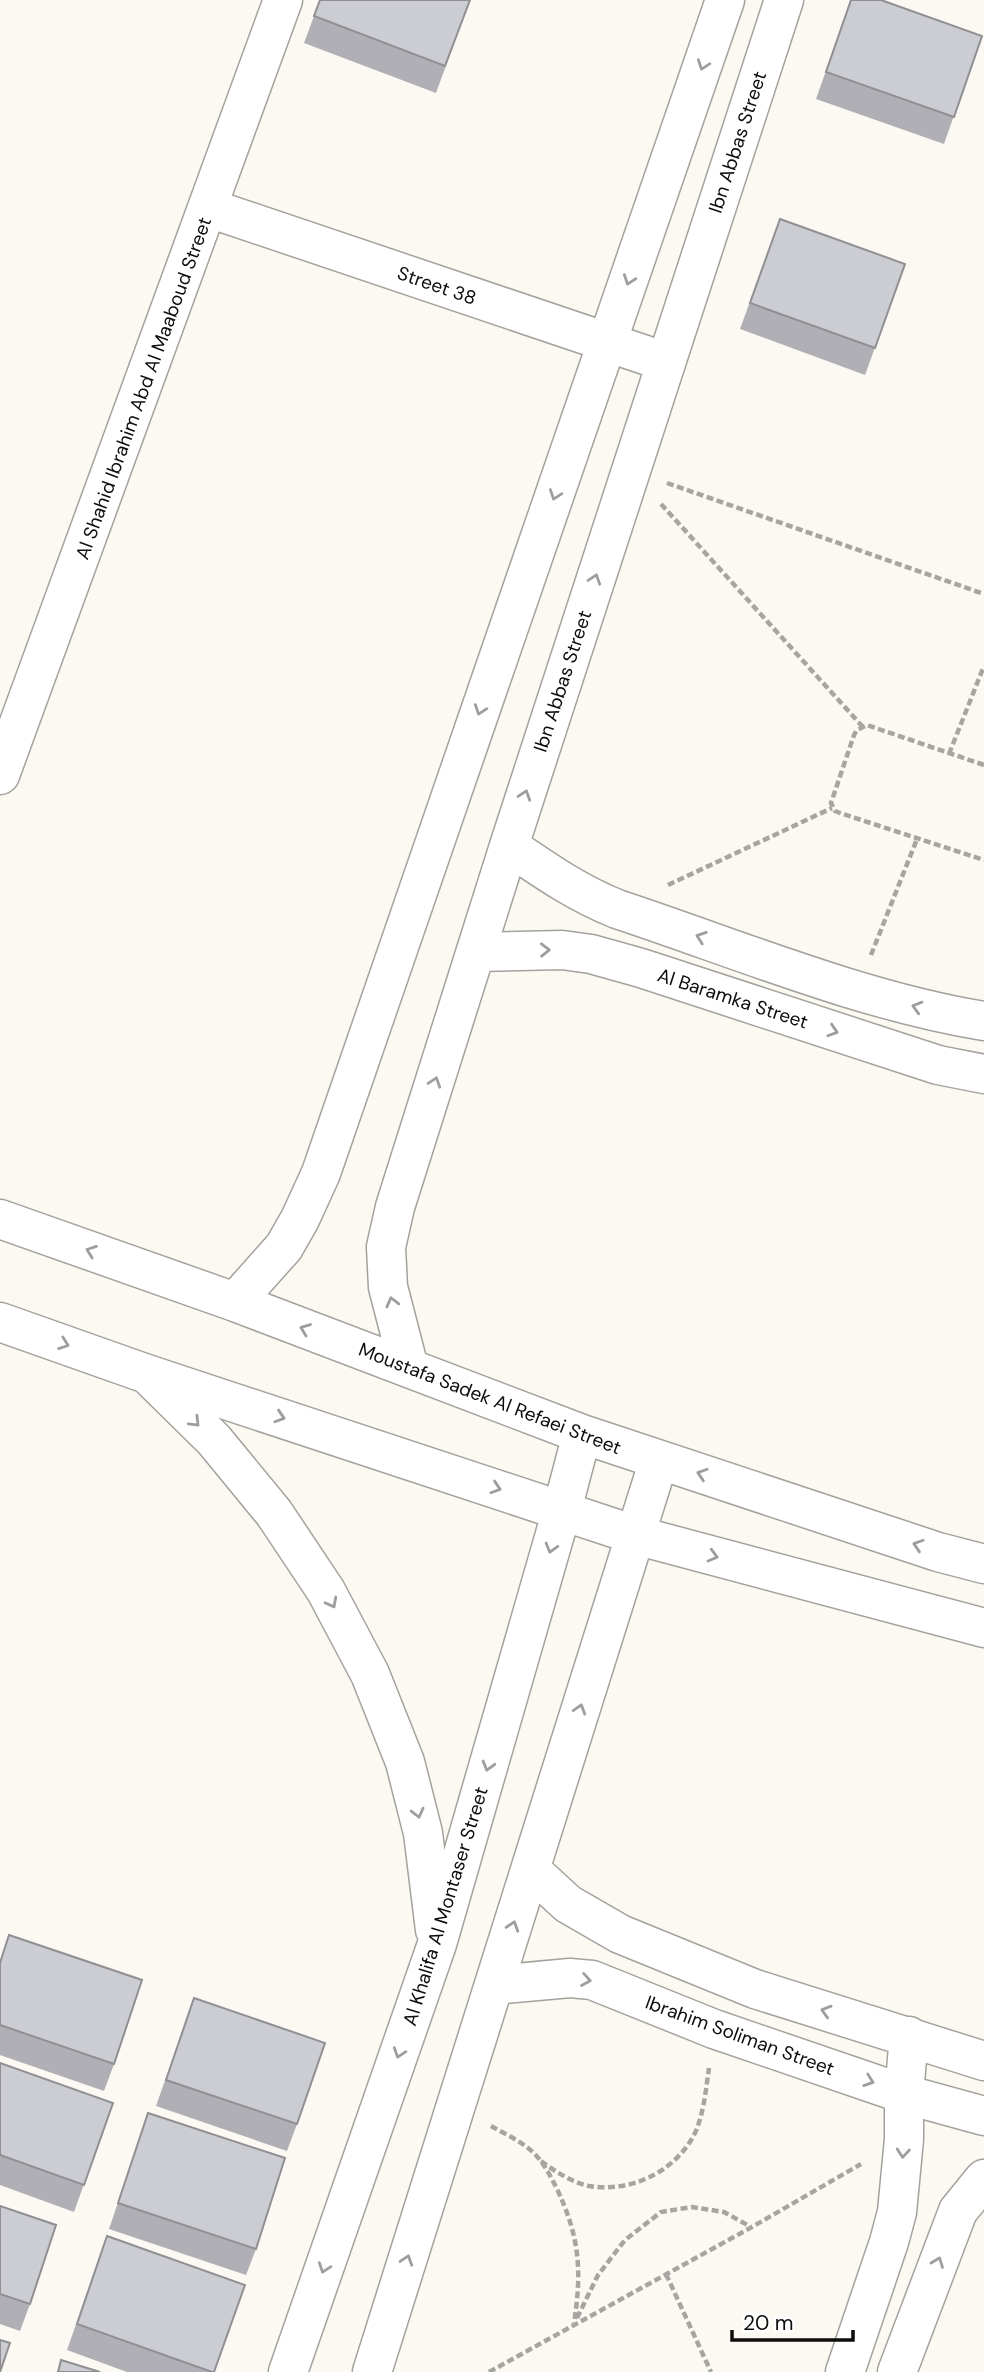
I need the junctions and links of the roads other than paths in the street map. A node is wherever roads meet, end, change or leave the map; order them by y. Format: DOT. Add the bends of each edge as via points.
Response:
graph roads {
  1 [pos="283,0"];
  2 [pos="725,0"];
  3 [pos="784,0"];
  4 [pos="209,208"];
  5 [pos="607,343"];
  6 [pos="666,362"];
  7 [pos="0,775"];
  8 [pos="509,846"];
  9 [pos="476,952"];
  10 [pos="984,1021"];
  11 [pos="984,1074"];
  12 [pos="0,1219"];
  13 [pos="235,1302"];
  14 [pos="0,1322"];
  15 [pos="409,1368"];
  16 [pos="147,1374"];
  17 [pos="582,1434"];
  18 [pos="659,1460"];
  19 [pos="562,1510"];
  20 [pos="635,1535"];
  21 [pos="984,1564"];
  22 [pos="984,1628"];
  23 [pos="531,1870"];
  24 [pos="437,1944"];
  25 [pos="494,1985"];
  26 [pos="909,2036"];
  27 [pos="984,2061"];
  28 [pos="904,2094"];
  29 [pos="984,2116"];
  30 [pos="984,2179"];
  31 [pos="870,2300"];
  32 [pos="918,2315"];
  33 [pos="288,2372"];
  34 [pos="372,2372"];
  35 [pos="845,2372"];
  36 [pos="897,2372"];
  1 -- 4 [label="street, Al Shahid Ibrahim Abd Al Maaboud Street"];
  2 -- 5 [label="street, one-way"];
  3 -- 6 [label="street, Ibn Abbas Street"];
  4 -- 5 [label="street, Street 38"];
  4 -- 7 [label="street, Al Shahid Ibrahim Abd Al Maaboud Street"];
  5 -- 6 [label="street, Street 38"];
  5 -- 13 [label="street, one-way" via="321,1173 284,1247"];
  8 -- 6 [label="street, Ibn Abbas Street, one-way"];
  8 -- 9 [label="street, Ibn Abbas Street"];
  10 -- 8 [label="street, one-way" via="856,990 617,909 562,883"];
  9 -- 11 [label="street, Al Baramka Street, one-way" via="591,954 938,1065"];
  15 -- 9 [label="street, Ibn Abbas Street, one-way" via="388,1287 386,1247"];
  13 -- 12 [label="street, Moustafa Sadek Al Refaei Street, one-way"];
  15 -- 13 [label="street, Moustafa Sadek Al Refaei Street, one-way"];
  14 -- 16 [label="street, one-way"];
  15 -- 17 [label="street, Moustafa Sadek Al Refaei Street"];
  16 -- 19 [label="street, one-way"];
  16 -- 24 [label="street, one-way" via="214,1440 274,1513 326,1591 370,1674 405,1762 423,1833"];
  17 -- 18 [label="street, Moustafa Sadek Al Refaei Street"];
  17 -- 19 [label="street, Al Khalifa Al Montaser Street"];
  18 -- 20 [label="street"];
  21 -- 18 [label="street, Moustafa Sadek Al Refaei Street, one-way"];
  19 -- 20 [label="street"];
  19 -- 24 [label="street, Al Khalifa Al Montaser Street, one-way"];
  20 -- 22 [label="street, one-way"];
  23 -- 20 [label="street, one-way"];
  25 -- 23 [label="street, one-way"];
  26 -- 23 [label="street, one-way" via="755,1989 620,1934 568,1904"];
  24 -- 33 [label="street, Al Khalifa Al Montaser Street, one-way"];
  25 -- 28 [label="street, Ibrahim Soliman Street, one-way" via="592,1980 714,2029"];
  34 -- 25 [label="street, one-way"];
  26 -- 27 [label="street"];
  26 -- 28 [label="street"];
  28 -- 29 [label="street, Ibrahim Soliman Street"];
  28 -- 31 [label="street, one-way" via="897,2212"];
  32 -- 30 [label="street, one-way" via="958,2211"];
  31 -- 32 [label="street"];
  31 -- 35 [label="street"];
  32 -- 36 [label="street"];
}
